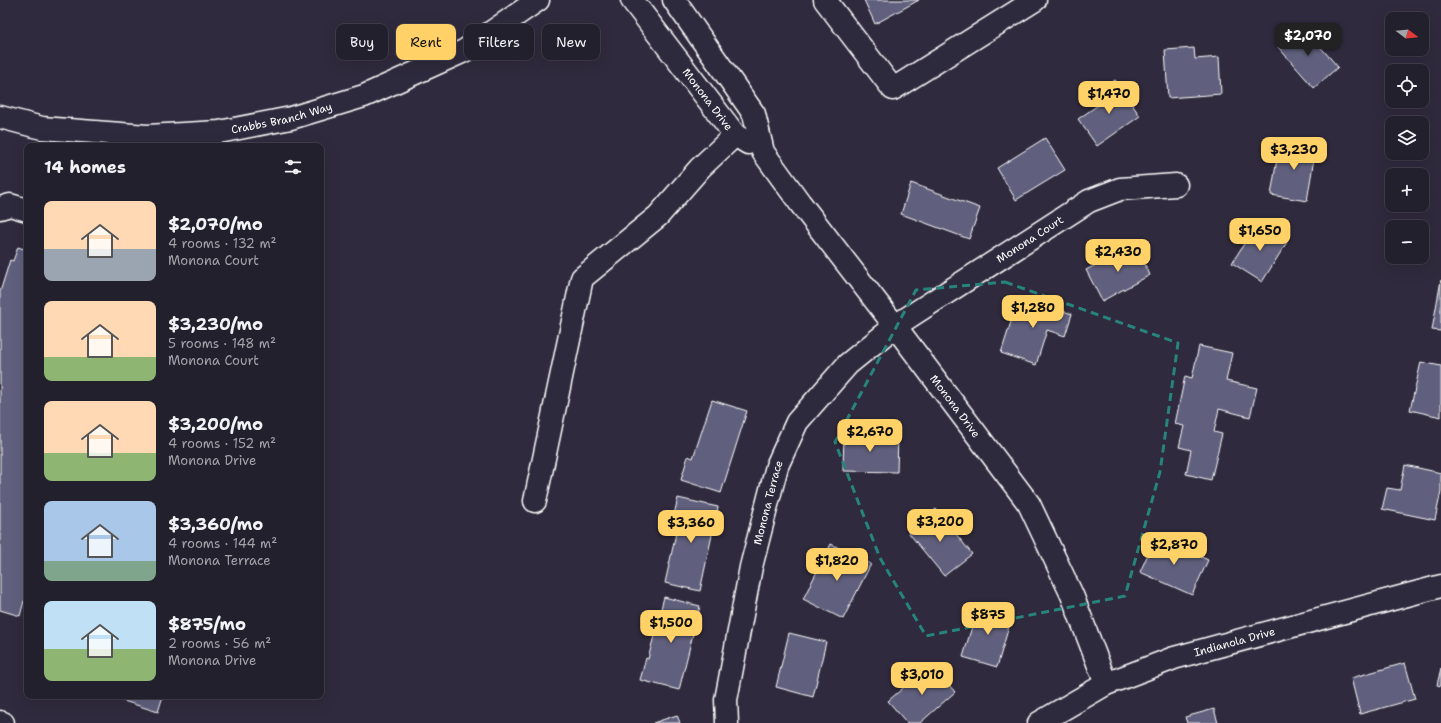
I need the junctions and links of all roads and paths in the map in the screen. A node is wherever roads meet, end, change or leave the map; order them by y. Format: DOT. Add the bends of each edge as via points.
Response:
graph roads {
  1 [pos="538,0"];
  2 [pos="632,0"];
  3 [pos="674,0"];
  4 [pos="824,0"];
  5 [pos="1035,0"];
  6 [pos="0,117"];
  7 [pos="735,135"];
  8 [pos="220,139"];
  9 [pos="763,152"];
  10 [pos="1176,185"];
  11 [pos="0,208"];
  12 [pos="24,209"];
  13 [pos="895,326"];
  14 [pos="535,501"];
  15 [pos="1441,586"];
  16 [pos="1106,684"];
  17 [pos="0,722"];
  18 [pos="3,723"];
  19 [pos="727,723"];
  20 [pos="1038,723"];
  1 -- 8 [label="street, Crabbs Branch Way" via="464,51 364,96"];
  2 -- 7 [label="street, Monona Drive"];
  3 -- 9 [label="street, Monona Drive" via="754,114"];
  4 -- 5 [label="street" via="893,89"];
  6 -- 8 [label="street, Crabbs Branch Way" via="42,128"];
  7 -- 9 [label="street, Monona Drive"];
  7 -- 14 [label="street" via="700,168 658,216 582,278"];
  9 -- 13 [label="street, Monona Drive"];
  10 -- 13 [label="street, Monona Court" via="1120,189 1089,201"];
  11 -- 12 [label="street" via="10,205"];
  13 -- 16 [label="street, Monona Drive" via="1029,504 1072,595"];
  13 -- 19 [label="street, Monona Terrace" via="848,364 797,422 777,466 751,567 726,700"];
  15 -- 16 [label="street, Indianola Drive" via="1174,658"];
  16 -- 20 [label="street, Indianola Drive"];
  17 -- 18 [label="street"];
}
